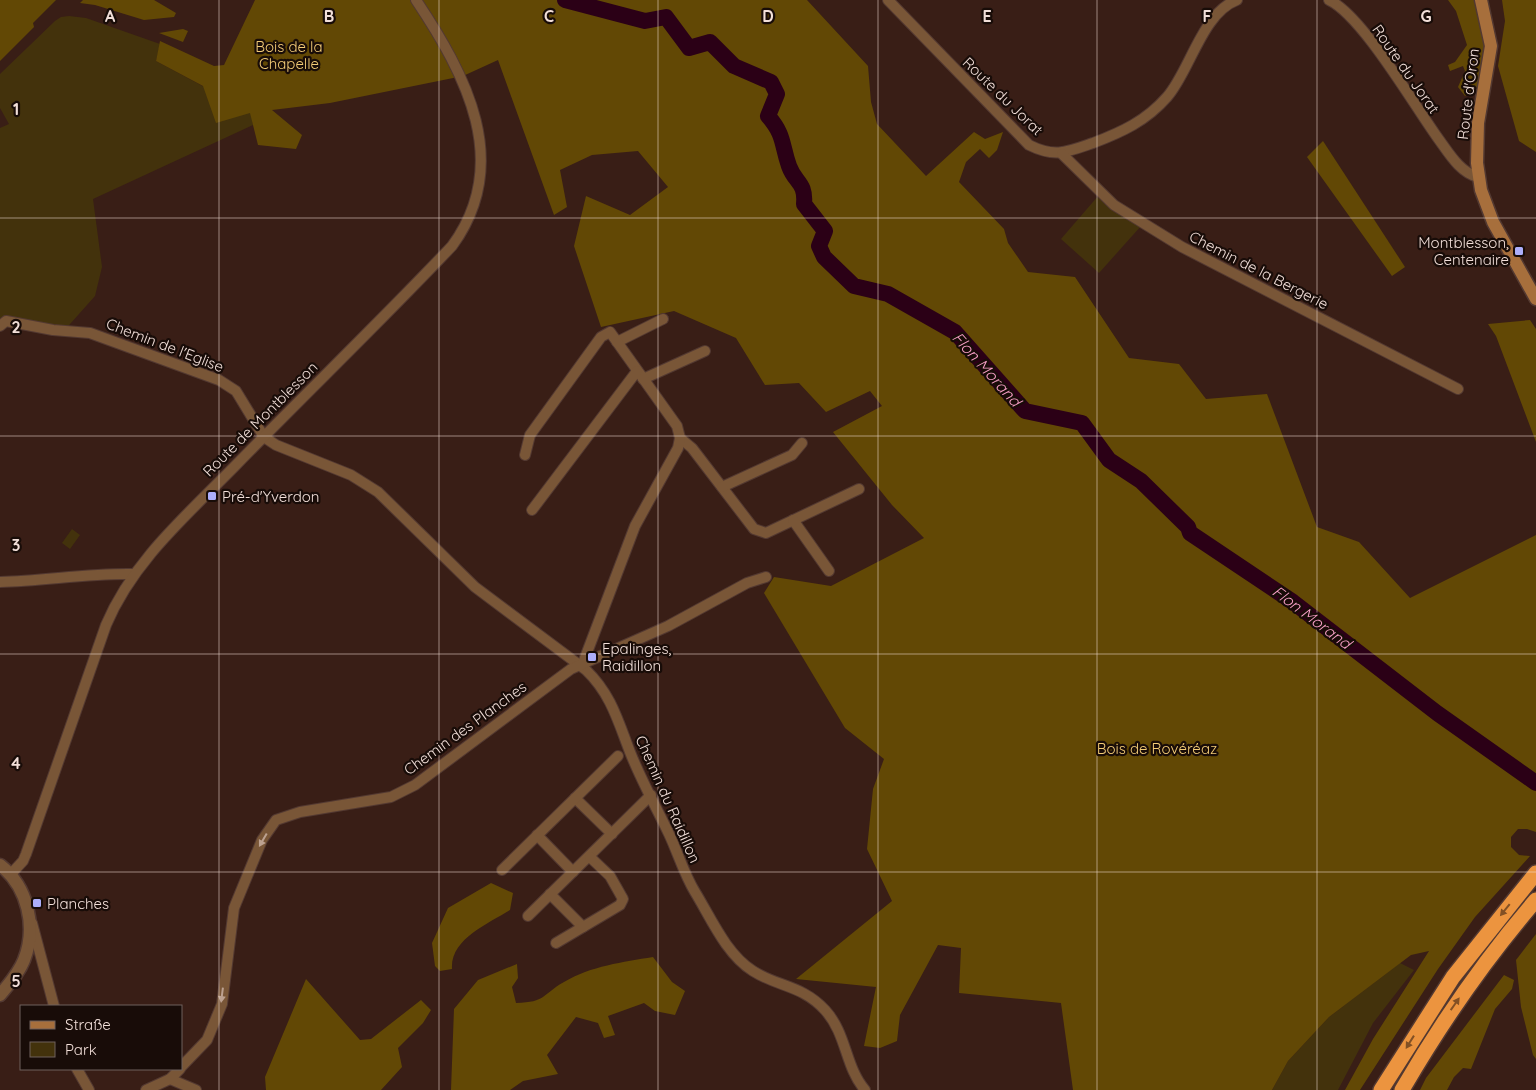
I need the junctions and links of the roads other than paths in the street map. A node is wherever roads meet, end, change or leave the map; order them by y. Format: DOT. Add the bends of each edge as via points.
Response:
graph roads {
  1 [pos="416,0"];
  2 [pos="888,0"];
  3 [pos="1329,0"];
  4 [pos="1481,0"];
  5 [pos="1233,1"];
  6 [pos="1338,3"];
  7 [pos="1062,154"];
  8 [pos="1478,177"];
  9 [pos="1536,299"];
  10 [pos="663,319"];
  11 [pos="0,326"];
  12 [pos="617,342"];
  13 [pos="705,351"];
  14 [pos="640,375"];
  15 [pos="1458,390"];
  16 [pos="264,437"];
  17 [pos="680,438"];
  18 [pos="802,443"];
  19 [pos="525,455"];
  20 [pos="722,487"];
  21 [pos="859,489"];
  22 [pos="532,510"];
  23 [pos="793,520"];
  24 [pos="829,572"];
  25 [pos="133,574"];
  26 [pos="766,577"];
  27 [pos="0,582"];
  28 [pos="581,663"];
  29 [pos="618,756"];
  30 [pos="651,795"];
  31 [pos="575,798"];
  32 [pos="612,834"];
  33 [pos="537,836"];
  34 [pos="590,857"];
  35 [pos="0,865"];
  36 [pos="502,870"];
  37 [pos="574,872"];
  38 [pos="1536,873"];
  39 [pos="10,875"];
  40 [pos="550,894"];
  41 [pos="1536,900"];
  42 [pos="528,916"];
  43 [pos="30,917"];
  44 [pos="582,927"];
  45 [pos="556,942"];
  46 [pos="0,995"];
  47 [pos="54,1005"];
  48 [pos="182,1067"];
  49 [pos="78,1070"];
  50 [pos="179,1070"];
  51 [pos="170,1079"];
  52 [pos="89,1090"];
  53 [pos="146,1090"];
  54 [pos="196,1090"];
  55 [pos="865,1090"];
  56 [pos="1381,1090"];
  57 [pos="1402,1090"];
  1 -- 16 [label="street, Route de Montblesson" via="446,48 479,132 482,175 473,212 452,246"];
  2 -- 7 [label="street, Route du Jorat" via="1028,145 1043,152"];
  3 -- 6 [label="street, Route du Jorat"];
  4 -- 8 [label="main road, Route d'Oron" via="1491,46 1478,123"];
  5 -- 7 [label="street" via="1205,28 1168,96 1144,120 1118,134"];
  6 -- 8 [label="street, Route du Jorat" via="1374,46 1454,160 1469,174"];
  7 -- 15 [label="street, Chemin de la Bergerie" via="1114,205 1174,242"];
  8 -- 9 [label="main road, Route d'Oron" via="1493,222"];
  10 -- 12 [label="street"];
  11 -- 16 [label="street, Chemin de l'Eglise" via="6,321 90,333 219,380 236,392"];
  12 -- 14 [label="street"];
  12 -- 19 [label="street" via="610,332 601,337 530,435"];
  13 -- 14 [label="street"];
  14 -- 17 [label="street" via="672,416"];
  14 -- 22 [label="street"];
  16 -- 25 [label="street, Route de Montblesson"];
  16 -- 28 [label="street, Chemin du Raidillon" via="351,476 378,492 475,588"];
  17 -- 20 [label="street" via="692,448"];
  17 -- 28 [label="street" via="678,448 635,526"];
  18 -- 20 [label="street" via="792,455"];
  20 -- 23 [label="street" via="760,533"];
  21 -- 23 [label="street"];
  23 -- 24 [label="street"];
  25 -- 27 [label="street"];
  25 -- 39 [label="street, Route de Montblesson" via="106,625 26,854"];
  26 -- 28 [label="street" via="747,583 668,626"];
  28 -- 30 [label="street, Chemin du Raidillon" via="608,697 630,754"];
  28 -- 48 [label="street, Chemin des Planches, one-way" via="416,785 391,797 300,812 276,820 262,840 234,908 222,1004 208,1040"];
  29 -- 31 [label="street"];
  30 -- 32 [label="street"];
  30 -- 55 [label="street, Chemin du Raidillon" via="686,875 728,946 753,971 799,990 824,1008 840,1032 856,1077"];
  31 -- 32 [label="street"];
  31 -- 33 [label="street"];
  32 -- 34 [label="street"];
  33 -- 36 [label="street"];
  33 -- 37 [label="street"];
  34 -- 37 [label="street"];
  34 -- 44 [label="street" via="610,876 623,899 620,905"];
  35 -- 39 [label="street"];
  37 -- 40 [label="street"];
  38 -- 56 [label="highway, one-way" via="1453,977"];
  39 -- 43 [label="street" via="26,900"];
  40 -- 42 [label="street"];
  40 -- 44 [label="street"];
  57 -- 41 [label="highway, one-way" via="1456,1003"];
  43 -- 46 [label="street" via="30,939 24,960"];
  43 -- 47 [label="street"];
  44 -- 45 [label="street"];
  49 -- 52 [label="street"];
  50 -- 51 [label="street, Chemin des Planches"];
  51 -- 53 [label="street, Chemin des Planches"];
  51 -- 54 [label="street"];
}
